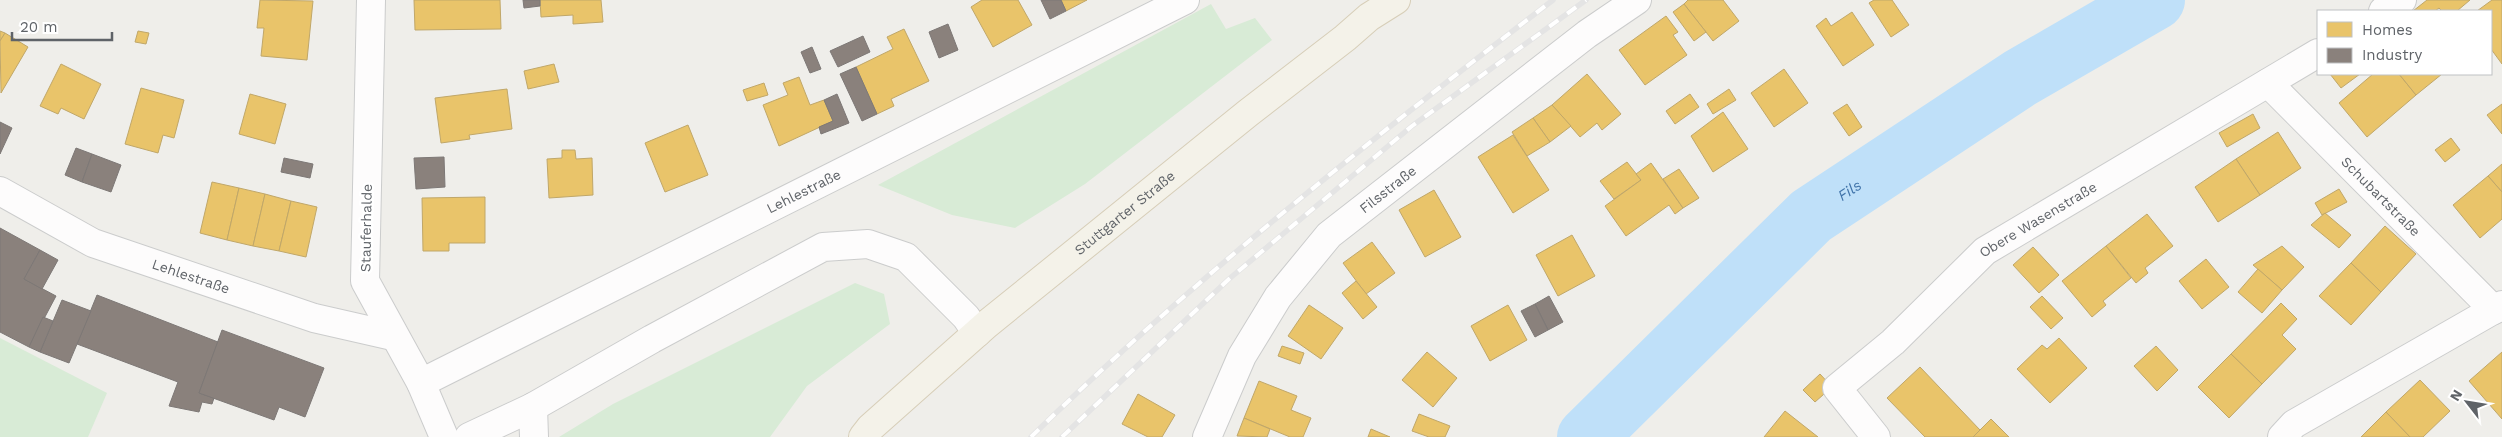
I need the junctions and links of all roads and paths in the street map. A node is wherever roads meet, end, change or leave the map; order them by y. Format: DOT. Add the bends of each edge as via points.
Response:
graph roads {
  1 [pos="372,0"];
  2 [pos="1185,0"];
  3 [pos="1396,0"];
  4 [pos="1637,0"];
  5 [pos="2402,0"];
  6 [pos="2385,10"];
  7 [pos="2317,53"];
  8 [pos="2268,82"];
  9 [pos="0,191"];
  10 [pos="2498,308"];
  11 [pos="977,325"];
  12 [pos="393,336"];
  13 [pos="421,383"];
  14 [pos="533,407"];
  15 [pos="444,437"];
  16 [pos="469,437"];
  17 [pos="534,437"];
  18 [pos="862,437"];
  19 [pos="1207,437"];
  20 [pos="1876,437"];
  21 [pos="2282,437"];
  1 -- 12 [label="street, Stauferhalde" via="364,281"];
  2 -- 13 [label="street, Lehlestraße"];
  3 -- 11 [label="main road, Stuttgarter Straße" via="1369,17"];
  4 -- 19 [label="street, Filsstraße" via="1587,34 1329,235 1278,297 1239,361"];
  5 -- 6 [label="street"];
  7 -- 8 [label="street, Obere Wasenstraße"];
  8 -- 10 [label="street, Schubartstraße"];
  8 -- 20 [label="street, Obere Wasenstraße" via="1985,251 1893,342 1837,388"];
  9 -- 12 [label="street, Lehlestraße" via="93,243 314,318"];
  10 -- 21 [label="street, Schubartstraße" via="2294,424"];
  11 -- 14 [label="street" via="906,257 868,244 822,247"];
  11 -- 18 [label="main road, Stuttgarter Straße"];
  12 -- 13 [label="street, Stauferhalde"];
  13 -- 15 [label="street, Stauferhalde"];
  14 -- 16 [label="street"];
  14 -- 17 [label="street"];
}
